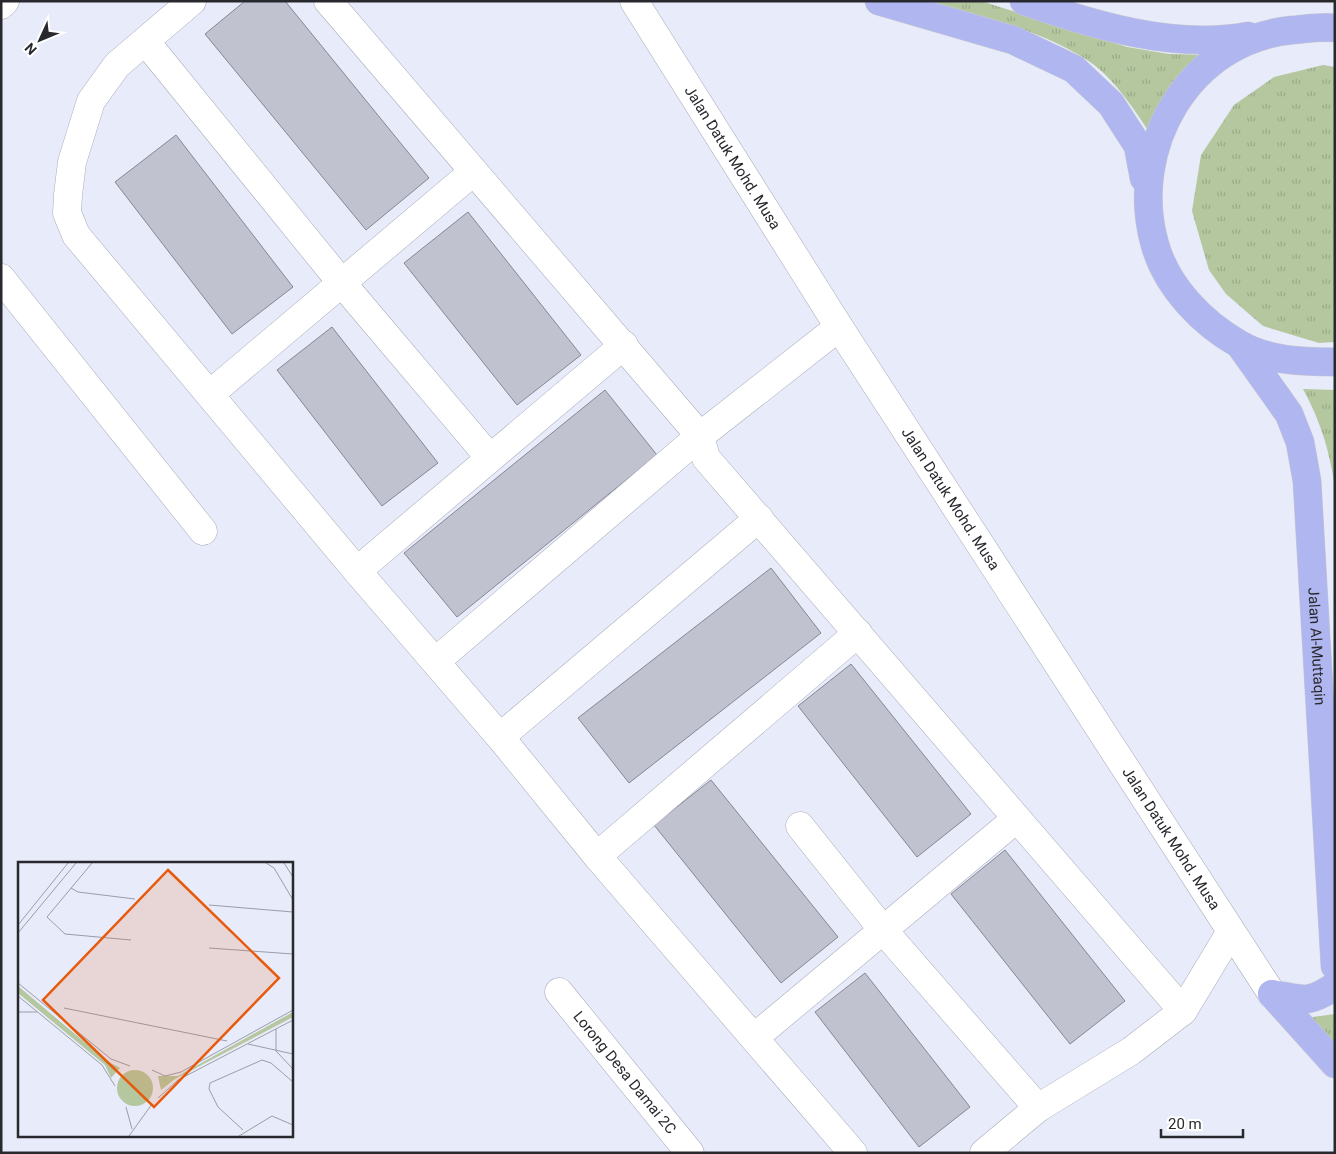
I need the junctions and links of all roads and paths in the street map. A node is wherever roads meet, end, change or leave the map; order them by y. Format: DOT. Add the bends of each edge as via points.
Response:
graph roads {
  1 [pos="5,1"];
  2 [pos="192,1"];
  3 [pos="328,1"];
  4 [pos="634,1"];
  5 [pos="879,1"];
  6 [pos="1024,1"];
  7 [pos="1,5"];
  8 [pos="1333,27"];
  9 [pos="1269,32"];
  10 [pos="146,42"];
  11 [pos="472,172"];
  12 [pos="1148,202"];
  13 [pos="1,278"];
  14 [pos="342,282"];
  15 [pos="839,327"];
  16 [pos="624,345"];
  17 [pos="1240,345"];
  18 [pos="1335,362"];
  19 [pos="210,394"];
  20 [pos="700,436"];
  21 [pos="490,458"];
  22 [pos="759,518"];
  23 [pos="203,531"];
  24 [pos="357,571"];
  25 [pos="858,633"];
  26 [pos="436,661"];
  27 [pos="500,737"];
  28 [pos="1016,819"];
  29 [pos="800,826"];
  30 [pos="597,856"];
  31 [pos="883,930"];
  32 [pos="1230,933"];
  33 [pos="1335,966"];
  34 [pos="1335,986"];
  35 [pos="560,992"];
  36 [pos="1272,994"];
  37 [pos="1182,1011"];
  38 [pos="755,1037"];
  39 [pos="1335,1064"];
  40 [pos="1038,1108"];
  41 [pos="690,1153"];
  42 [pos="853,1153"];
  43 [pos="984,1153"];
  1 -- 7 [label="street"];
  2 -- 10 [label="street"];
  3 -- 11 [label="street"];
  4 -- 15 [label="street, Jalan Datuk Mohd. Musa"];
  5 -- 12 [label="main road" via="1013,40 1074,69 1111,104 1138,146"];
  6 -- 9 [label="main road" via="1070,17 1140,34 1224,41"];
  8 -- 9 [label="main road"];
  9 -- 12 [label="main road" via="1228,50 1193,79 1167,115 1152,157"];
  10 -- 14 [label="street"];
  10 -- 19 [label="street" via="117,65 91,101 72,162 67,213 76,235"];
  11 -- 14 [label="street"];
  11 -- 16 [label="street"];
  12 -- 17 [label="main road" via="1156,246 1174,286 1204,320"];
  13 -- 23 [label="street"];
  14 -- 19 [label="street"];
  14 -- 21 [label="street"];
  15 -- 20 [label="street"];
  15 -- 32 [label="street, Jalan Datuk Mohd. Musa"];
  16 -- 20 [label="street"];
  16 -- 21 [label="street"];
  17 -- 18 [label="main road" via="1288,361"];
  17 -- 33 [label="main road, Jalan Al-Muttaqin" via="1289,414 1300,442 1307,481"];
  19 -- 24 [label="street"];
  20 -- 22 [label="street" via="706,458"];
  20 -- 26 [label="street"];
  21 -- 24 [label="street"];
  22 -- 25 [label="street"];
  22 -- 27 [label="street"];
  24 -- 26 [label="street"];
  25 -- 28 [label="street"];
  25 -- 30 [label="street"];
  26 -- 27 [label="street"];
  27 -- 30 [label="street"];
  28 -- 31 [label="street"];
  28 -- 37 [label="street"];
  29 -- 31 [label="street"];
  30 -- 38 [label="street"];
  31 -- 38 [label="street"];
  31 -- 40 [label="street"];
  32 -- 36 [label="street, Jalan Datuk Mohd. Musa"];
  32 -- 37 [label="street"];
  34 -- 36 [label="main road" via="1309,1000"];
  35 -- 41 [label="street, Lorong Desa Damai 2C"];
  36 -- 39 [label="main road"];
  37 -- 40 [label="street" via="1132,1051"];
  38 -- 42 [label="street"];
  40 -- 43 [label="street"];
}
